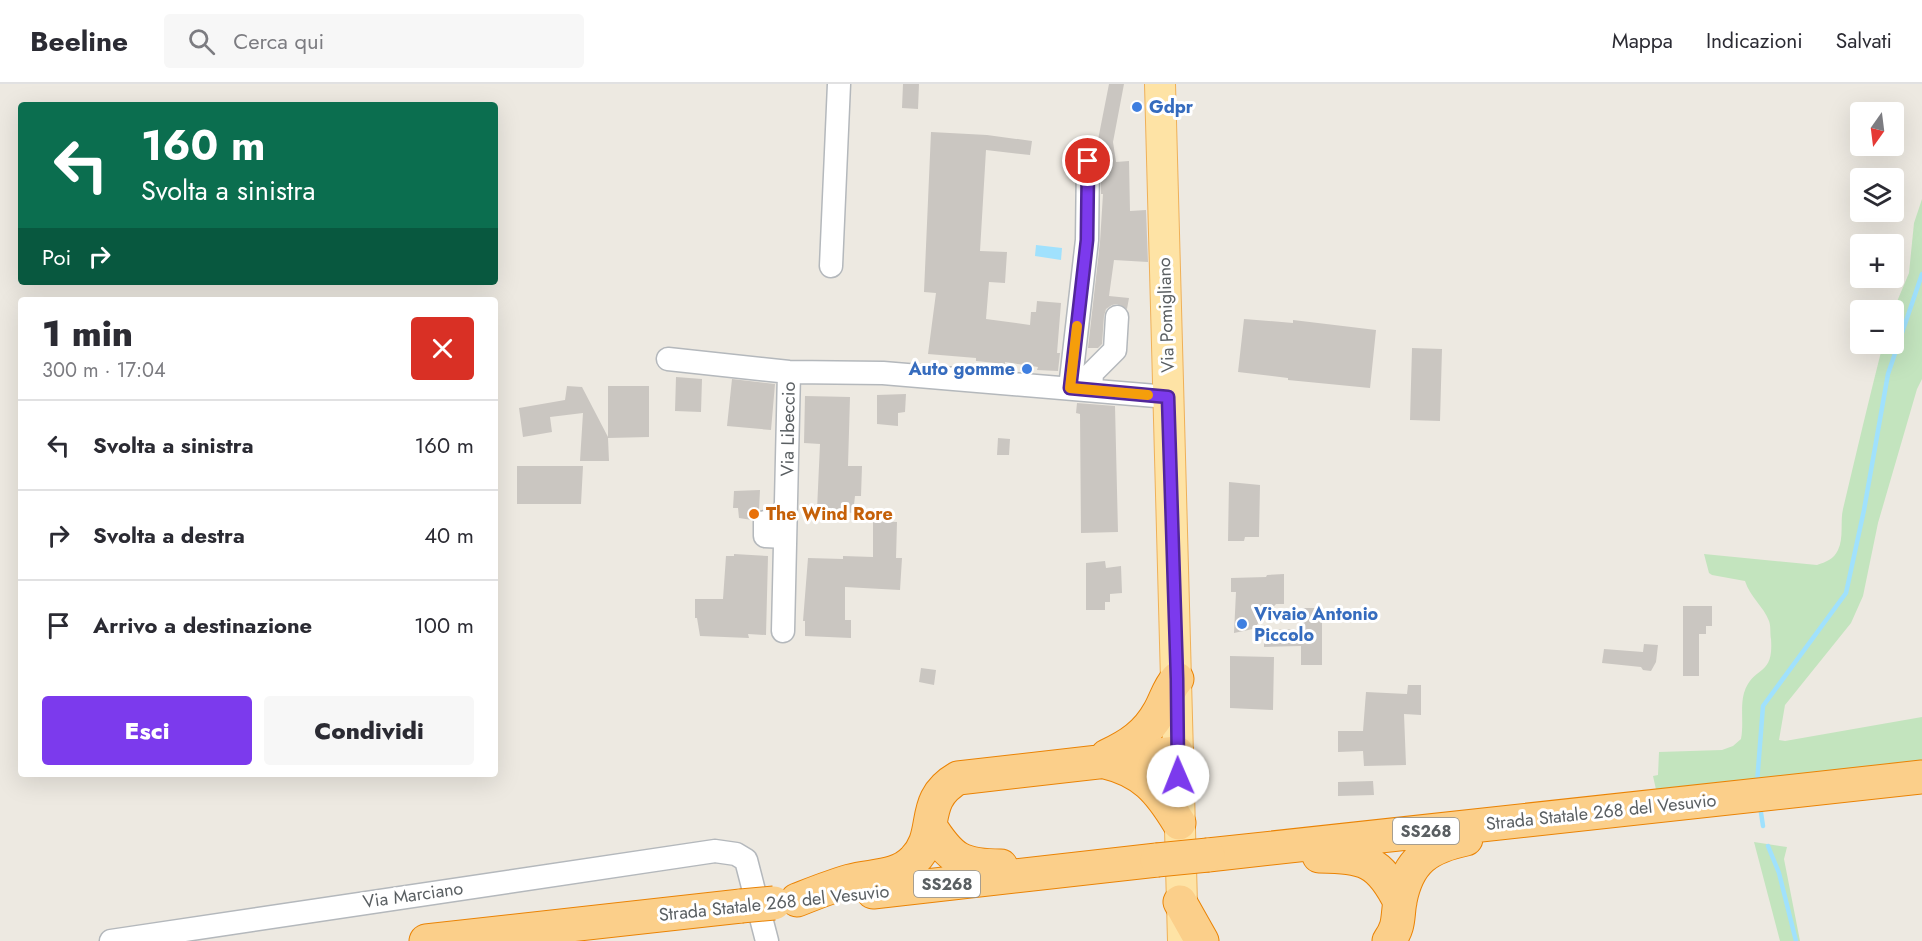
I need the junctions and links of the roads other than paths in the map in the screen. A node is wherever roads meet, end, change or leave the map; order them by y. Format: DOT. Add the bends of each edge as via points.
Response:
graph roads {
  1 [pos="839,84"];
  2 [pos="1160,84"];
  3 [pos="1088,161"];
  4 [pos="831,266"];
  5 [pos="1117,317"];
  6 [pos="668,359"];
  7 [pos="789,372"];
  8 [pos="1080,389"];
  9 [pos="1168,397"];
  10 [pos="765,522"];
  11 [pos="785,537"];
  12 [pos="783,631"];
  13 [pos="1177,679"];
  14 [pos="1177,753"];
  15 [pos="1097,760"];
  16 [pos="1922,777"];
  17 [pos="1615,810"];
  18 [pos="1179,823"];
  19 [pos="930,826"];
  20 [pos="1223,853"];
  21 [pos="1096,867"];
  22 [pos="785,902"];
  23 [pos="1180,902"];
  24 [pos="1400,902"];
  25 [pos="431,940"];
  26 [pos="111,941"];
  27 [pos="767,941"];
  28 [pos="1182,941"];
  29 [pos="1203,941"];
  30 [pos="1389,941"];
  1 -- 4 [label="street"];
  2 -- 9 [label="main road, Via Pomigliano"];
  3 -- 8 [label="street"];
  5 -- 8 [label="street" via="1115,350"];
  6 -- 7 [label="street"];
  7 -- 8 [label="street" via="1029,376"];
  7 -- 11 [label="street, Via Libeccio"];
  8 -- 9 [label="street"];
  9 -- 13 [label="main road, Via Pomigliano"];
  10 -- 11 [label="street" via="765,536"];
  11 -- 12 [label="street, Via Libeccio"];
  13 -- 14 [label="main road, Via Pomigliano"];
  13 -- 15 [label="highway" via="1148,730 1128,746"];
  14 -- 15 [label="highway, SS268"];
  14 -- 18 [label="main road, Via Pomigliano"];
  15 -- 18 [label="highway" via="1124,767 1146,780"];
  15 -- 19 [label="highway, SS268" via="958,778 933,803"];
  16 -- 17 [label="highway, Strada Statale 268 del Vesuvio / SS268"];
  17 -- 20 [label="highway, Strada Statale 268 del Vesuvio / SS268"];
  17 -- 24 [label="highway, SS268" via="1560,825 1441,844 1416,864"];
  18 -- 23 [label="main road, Via Pomigliano"];
  19 -- 21 [label="highway" via="956,859 973,864"];
  19 -- 22 [label="highway, SS268" via="915,860 901,871 853,880"];
  20 -- 21 [label="highway, Strada Statale 268 del Vesuvio / SS268, bridge"];
  20 -- 24 [label="highway, SS268" via="1345,856 1361,860 1382,873"];
  21 -- 22 [label="highway, Strada Statale 268 del Vesuvio / SS268"];
  22 -- 25 [label="highway, Strada Statale 268 del Vesuvio / SS268, bridge"];
  23 -- 28 [label="main road, Via Pomigliano"];
  23 -- 29 [label="highway"];
  24 -- 30 [label="highway, SS268" via="1400,915"];
  26 -- 27 [label="street, Via Marciano" via="715,851 746,860"];
}
